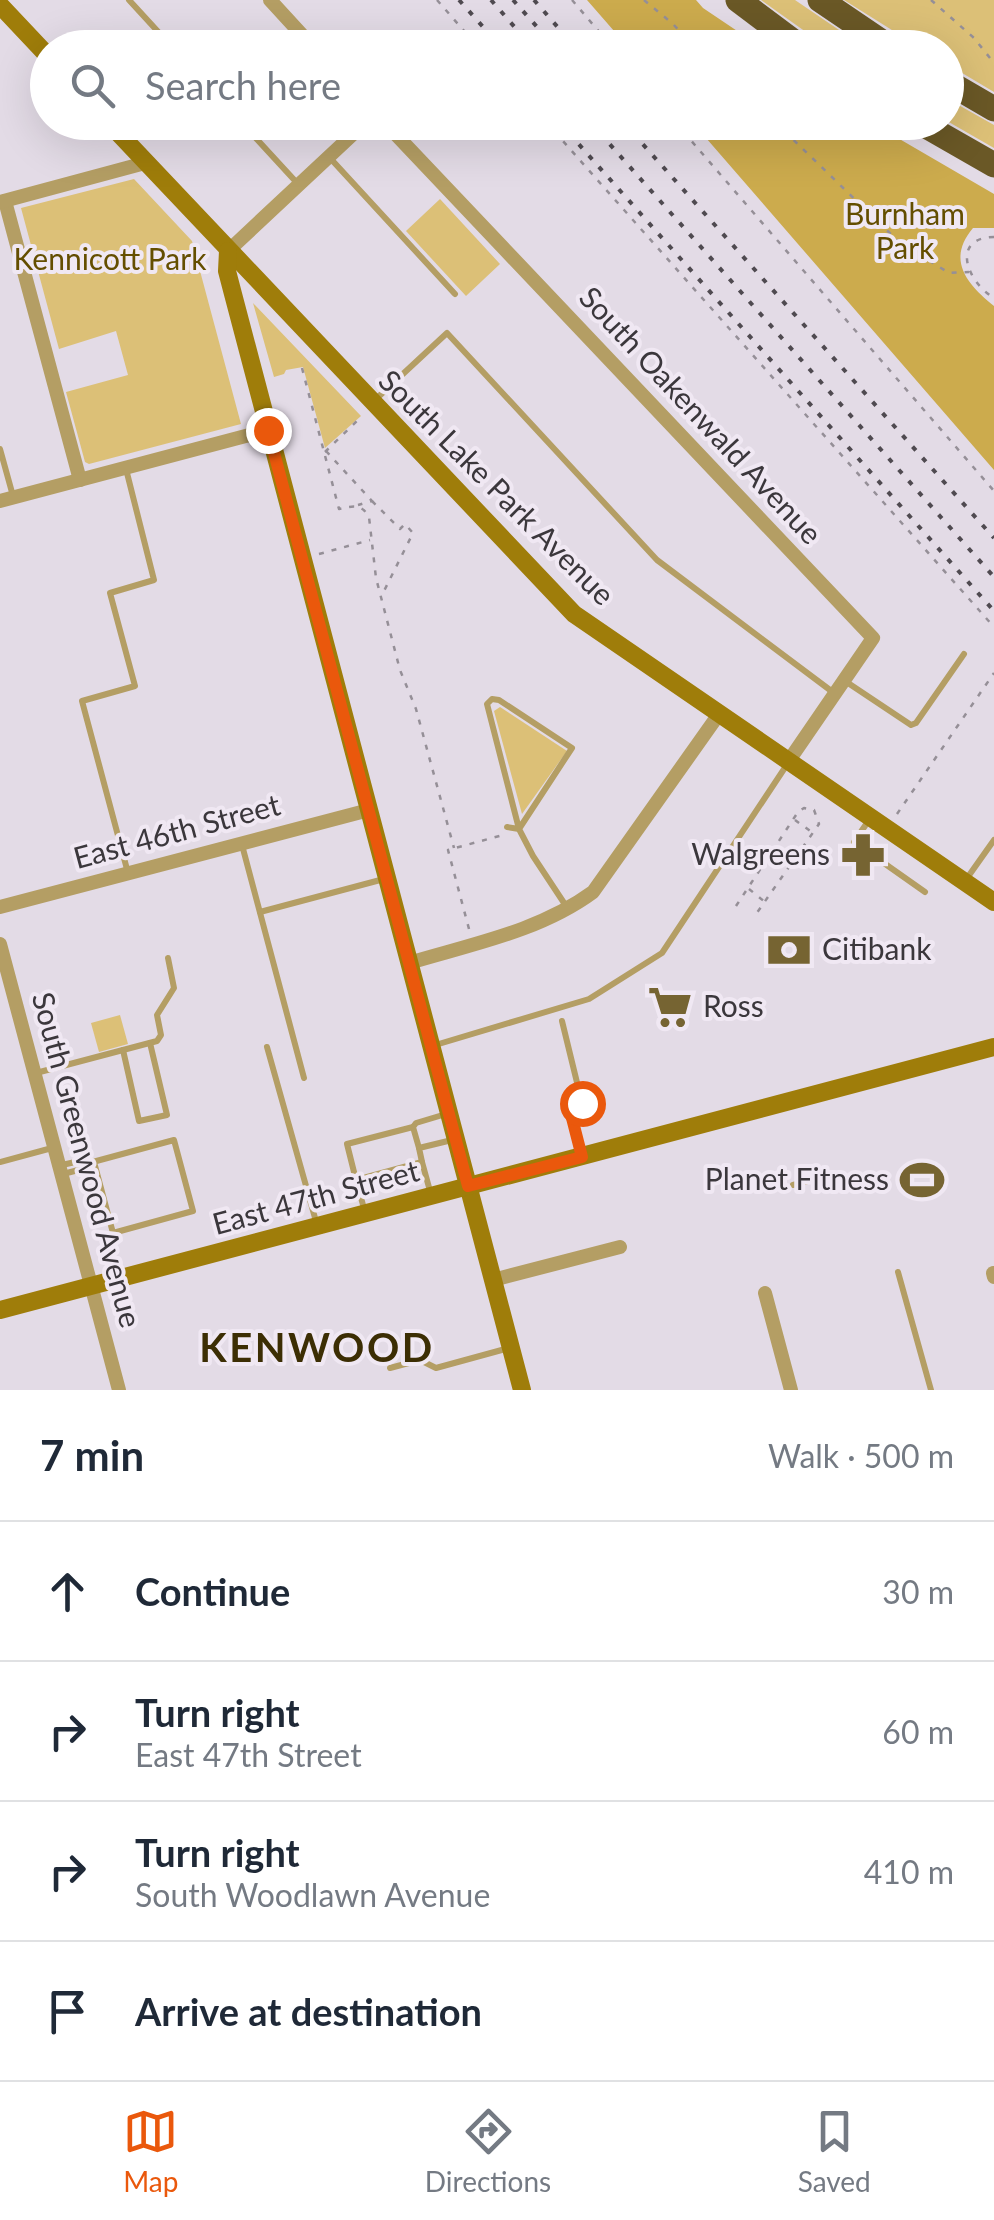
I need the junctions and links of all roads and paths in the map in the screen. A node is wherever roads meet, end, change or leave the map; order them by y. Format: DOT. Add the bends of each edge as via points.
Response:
graph roads {
  1 [pos="129,0"];
  2 [pos="270,0"];
  3 [pos="437,0"];
  4 [pos="572,0"];
  5 [pos="644,0"];
  6 [pos="738,0"];
  7 [pos="820,0"];
  8 [pos="931,0"];
  9 [pos="0,4"];
  10 [pos="156,30"];
  11 [pos="298,30"];
  12 [pos="463,30"];
  13 [pos="598,30"];
  14 [pos="679,30"];
  15 [pos="778,30"];
  16 [pos="864,30"];
  17 [pos="30,36"];
  18 [pos="994,63"];
  19 [pos="964,92"];
  20 [pos="994,109"];
  21 [pos="125,140"];
  22 [pos="258,140"];
  23 [pos="347,140"];
  24 [pos="401,140"];
  25 [pos="562,140"];
  26 [pos="691,140"];
  27 [pos="794,140"];
  28 [pos="950,140"];
  29 [pos="329,157"];
  30 [pos="145,162"];
  31 [pos="994,165"];
  32 [pos="299,185"];
  33 [pos="2,201"];
  34 [pos="994,237"];
  35 [pos="228,252"];
  36 [pos="969,272"];
  37 [pos="454,294"];
  38 [pos="994,298"];
  39 [pos="302,368"];
  40 [pos="367,410"];
  41 [pos="268,430"];
  42 [pos="0,449"];
  43 [pos="325,452"];
  44 [pos="126,467"];
  45 [pos="80,480"];
  46 [pos="994,490"];
  47 [pos="6,499"];
  48 [pos="372,501"];
  49 [pos="356,505"];
  50 [pos="371,540"];
  51 [pos="317,555"];
  52 [pos="381,598"];
  53 [pos="994,627"];
  54 [pos="964,654"];
  55 [pos="994,673"];
  56 [pos="844,680"];
  57 [pos="835,694"];
  58 [pos="719,714"];
  59 [pos="788,762"];
  60 [pos="820,803"];
  61 [pos="369,810"];
  62 [pos="814,810"];
  63 [pos="897,814"];
  64 [pos="870,818"];
  65 [pos="794,820"];
  66 [pos="507,827"];
  67 [pos="520,830"];
  68 [pos="813,833"];
  69 [pos="994,840"];
  70 [pos="242,843"];
  71 [pos="454,848"];
  72 [pos="771,854"];
  73 [pos="790,867"];
  74 [pos="128,873"];
  75 [pos="387,878"];
  76 [pos="964,882"];
  77 [pos="747,888"];
  78 [pos="925,892"];
  79 [pos="766,902"];
  80 [pos="994,902"];
  81 [pos="736,906"];
  82 [pos="0,907"];
  83 [pos="569,910"];
  84 [pos="260,912"];
  85 [pos="754,917"];
  86 [pos="469,929"];
  87 [pos="0,944"];
  88 [pos="168,958"];
  89 [pos="409,963"];
  90 [pos="562,1021"];
  91 [pos="150,1043"];
  92 [pos="267,1046"];
  93 [pos="431,1047"];
  94 [pos="994,1047"];
  95 [pos="123,1050"];
  96 [pos="35,1074"];
  97 [pos="304,1078"];
  98 [pos="449,1113"];
  99 [pos="413,1127"];
  100 [pos="456,1139"];
  101 [pos="55,1147"];
  102 [pos="419,1148"];
  103 [pos="582,1157"];
  104 [pos="0,1162"];
  105 [pos="91,1162"];
  106 [pos="422,1162"];
  107 [pos="61,1170"];
  108 [pos="822,1177"];
  109 [pos="356,1180"];
  110 [pos="793,1185"];
  111 [pos="468,1186"];
  112 [pos="432,1196"];
  113 [pos="366,1214"];
  114 [pos="317,1226"];
  115 [pos="620,1247"];
  116 [pos="898,1272"];
  117 [pos="493,1280"];
  118 [pos="92,1286"];
  119 [pos="766,1292"];
  120 [pos="0,1310"];
  121 [pos="510,1348"];
  122 [pos="390,1368"];
  123 [pos="119,1390"];
  124 [pos="522,1390"];
  125 [pos="791,1390"];
  126 [pos="931,1390"];
  1 -- 10 [label="lane"];
  2 -- 11 [label="street"];
  3 -- 12 [label="path"];
  4 -- 13 [label="path"];
  5 -- 14 [label="path"];
  6 -- 15 [label="highway"];
  7 -- 16 [label="highway"];
  8 -- 18 [label="path"];
  9 -- 17 [label="street"];
  19 -- 20 [label="highway"];
  21 -- 30 [label="street, South Lake Park Avenue"];
  22 -- 32 [label="lane"];
  23 -- 29 [label="street"];
  24 -- 56 [label="street, South Oakenwald Avenue" via="873,638"];
  25 -- 53 [label="path"];
  26 -- 46 [label="path"];
  27 -- 36 [label="path" via="899,242 949,273"];
  28 -- 31 [label="highway"];
  29 -- 32 [label="street"];
  29 -- 37 [label="lane"];
  30 -- 33 [label="street"];
  30 -- 35 [label="street, South Lake Park Avenue"];
  32 -- 35 [label="street"];
  33 -- 45 [label="street"];
  34 -- 36 [label="path" via="973,243"];
  35 -- 40 [label="street, South Lake Park Avenue"];
  35 -- 41 [label="street" via="227,271"];
  36 -- 38 [label="path"];
  39 -- 43 [label="path"];
  40 -- 43 [label="path"];
  40 -- 57 [label="lane" via="446,333 658,560"];
  40 -- 58 [label="street, South Lake Park Avenue" via="574,614"];
  41 -- 44 [label="street"];
  41 -- 61 [label="street"];
  42 -- 47 [label="lane"];
  43 -- 48 [label="path"];
  43 -- 49 [label="path" via="339,509"];
  44 -- 45 [label="street"];
  44 -- 74 [label="lane" via="154,580 110,592 135,686 82,701"];
  45 -- 47 [label="street"];
  48 -- 49 [label="path"];
  48 -- 52 [label="path" via="400,529 405,524 414,533"];
  49 -- 50 [label="path" via="369,517"];
  50 -- 51 [label="path"];
  50 -- 52 [label="path"];
  52 -- 71 [label="path"];
  54 -- 56 [label="lane" via="911,725"];
  55 -- 63 [label="path"];
  56 -- 57 [label="street, South Oakenwald Avenue"];
  57 -- 59 [label="street, South Oakenwald Avenue"];
  58 -- 59 [label="street, South Lake Park Avenue"];
  58 -- 83 [label="street" via="604,880"];
  59 -- 64 [label="street, South Lake Park Avenue"];
  59 -- 93 [label="lane" via="662,952 589,999"];
  60 -- 62 [label="path"];
  61 -- 70 [label="street, East 46th Street"];
  61 -- 75 [label="street"];
  62 -- 65 [label="path" via="804,808"];
  62 -- 68 [label="path" via="819,824"];
  64 -- 76 [label="street, South Lake Park Avenue"];
  64 -- 78 [label="lane" via="854,842"];
  65 -- 68 [label="path"];
  65 -- 72 [label="path"];
  66 -- 67 [label="lane"];
  67 -- 67 [label="lane" via="486,704 492,699 572,748"];
  67 -- 71 [label="path"];
  67 -- 83 [label="lane"];
  68 -- 73 [label="path"];
  69 -- 76 [label="lane"];
  70 -- 74 [label="street, East 46th Street"];
  70 -- 84 [label="lane"];
  71 -- 86 [label="path" via="448,850"];
  72 -- 73 [label="path"];
  72 -- 77 [label="path"];
  73 -- 79 [label="path"];
  74 -- 82 [label="street, East 46th Street"];
  75 -- 84 [label="lane"];
  75 -- 89 [label="street"];
  76 -- 80 [label="street, South Lake Park Avenue"];
  77 -- 79 [label="path"];
  77 -- 81 [label="path"];
  79 -- 85 [label="path"];
  83 -- 89 [label="street"];
  84 -- 97 [label="lane"];
  87 -- 96 [label="street, South Greenwood Avenue"];
  88 -- 91 [label="lane" via="174,988 157,1015 161,1035"];
  89 -- 93 [label="street"];
  90 -- 103 [label="lane" via="582,1103 572,1118"];
  91 -- 95 [label="lane"];
  91 -- 95 [label="lane" via="168,1115 139,1121"];
  92 -- 114 [label="lane"];
  93 -- 98 [label="street"];
  94 -- 103 [label="street, East 47th Street"];
  95 -- 96 [label="lane"];
  96 -- 101 [label="street, South Greenwood Avenue"];
  98 -- 99 [label="lane"];
  98 -- 100 [label="street"];
  99 -- 102 [label="lane"];
  99 -- 109 [label="lane" via="347,1144"];
  100 -- 102 [label="lane"];
  100 -- 111 [label="street"];
  101 -- 104 [label="lane"];
  101 -- 107 [label="street, South Greenwood Avenue"];
  102 -- 106 [label="lane"];
  103 -- 111 [label="street, East 47th Street"];
  105 -- 105 [label="lane" via="174,1140 193,1211 112,1233"];
  105 -- 107 [label="lane"];
  106 -- 109 [label="lane"];
  106 -- 112 [label="lane"];
  107 -- 118 [label="street, South Greenwood Avenue"];
  108 -- 110 [label="lane"];
  109 -- 113 [label="lane"];
  111 -- 112 [label="street, East 47th Street"];
  111 -- 117 [label="street"];
  112 -- 113 [label="street, East 47th Street"];
  113 -- 114 [label="street, East 47th Street"];
  114 -- 118 [label="street, East 47th Street"];
  115 -- 117 [label="street"];
  116 -- 126 [label="lane"];
  117 -- 121 [label="street"];
  118 -- 120 [label="street, East 47th Street"];
  118 -- 123 [label="street, South Greenwood Avenue"];
  119 -- 125 [label="street"];
  121 -- 122 [label="lane" via="436,1368 420,1360"];
  121 -- 124 [label="street"];
}
